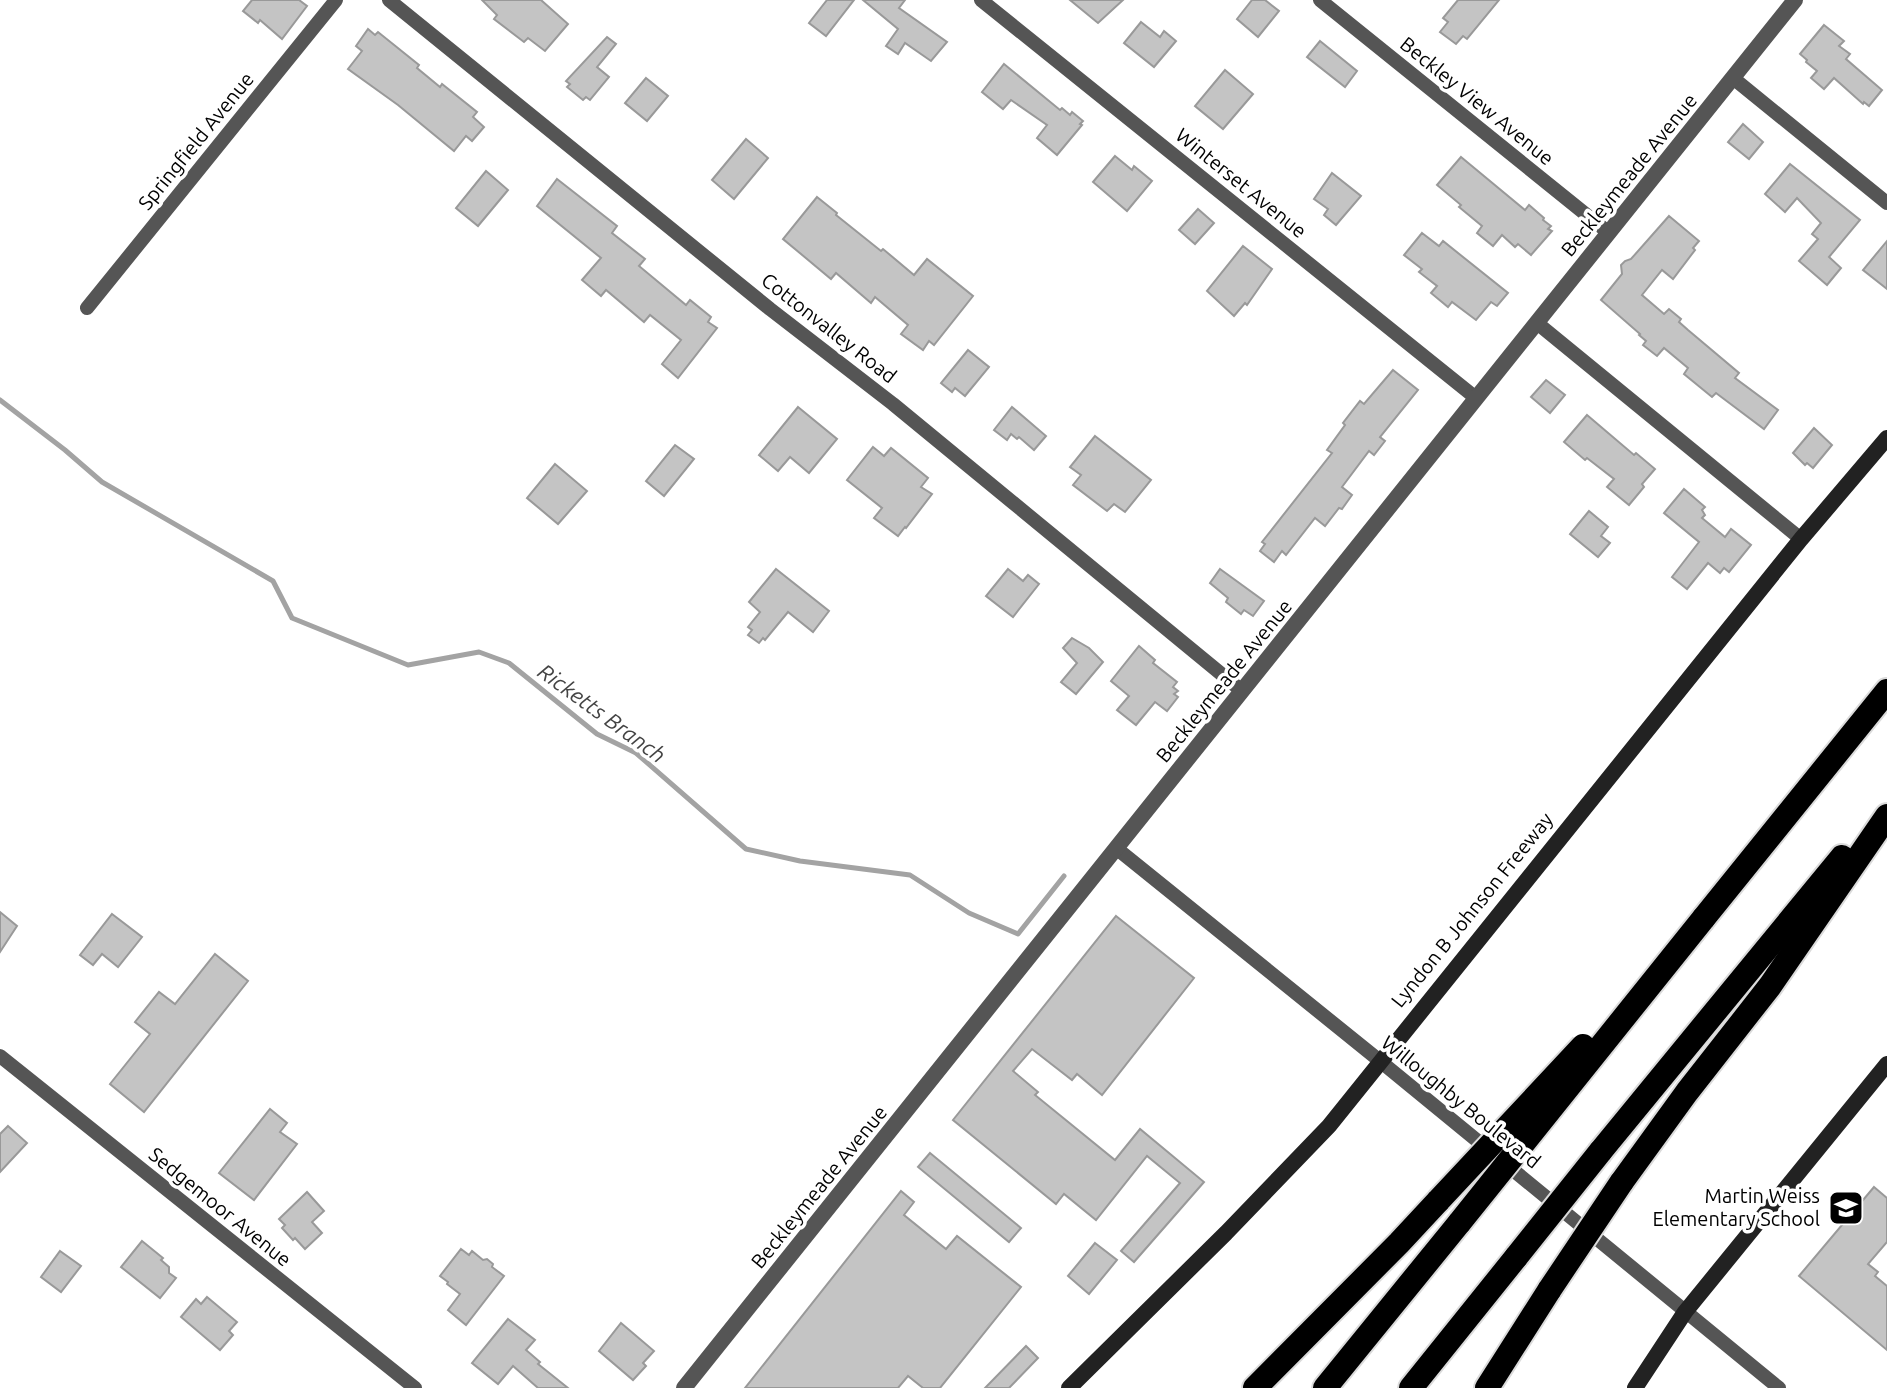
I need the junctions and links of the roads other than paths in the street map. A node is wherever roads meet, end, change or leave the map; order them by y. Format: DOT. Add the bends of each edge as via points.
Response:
graph roads {
  1 [pos="336,0"];
  2 [pos="389,0"];
  3 [pos="981,0"];
  4 [pos="1320,0"];
  5 [pos="1795,0"];
  6 [pos="1733,78"];
  7 [pos="1887,203"];
  8 [pos="1609,233"];
  9 [pos="87,308"];
  10 [pos="1537,323"];
  11 [pos="1476,398"];
  12 [pos="1887,438"];
  13 [pos="1801,539"];
  14 [pos="1242,691"];
  15 [pos="1887,691"];
  16 [pos="1887,802"];
  17 [pos="1887,816"];
  18 [pos="1116,848"];
  19 [pos="1703,919"];
  20 [pos="0,1056"];
  21 [pos="1380,1061"];
  22 [pos="1887,1064"];
  23 [pos="1685,1312"];
  24 [pos="415,1388"];
  25 [pos="684,1388"];
  26 [pos="1069,1388"];
  27 [pos="1255,1388"];
  28 [pos="1325,1388"];
  29 [pos="1414,1388"];
  30 [pos="1487,1388"];
  31 [pos="1635,1388"];
  32 [pos="1779,1388"];
  1 -- 9 [label="street, Springfield Avenue"];
  2 -- 14 [label="street, Cottonvalley Road"];
  3 -- 11 [label="street, Winterset Avenue"];
  4 -- 8 [label="street, Beckley View Avenue"];
  5 -- 6 [label="street, Beckleymeade Avenue"];
  6 -- 7 [label="street"];
  6 -- 8 [label="street, Beckleymeade Avenue"];
  8 -- 10 [label="street, Beckleymeade Avenue"];
  10 -- 11 [label="street, Beckleymeade Avenue"];
  10 -- 13 [label="street"];
  11 -- 14 [label="street, Beckleymeade Avenue"];
  12 -- 13 [label="main road, Lyndon B Johnson Freeway"];
  13 -- 21 [label="main road, Lyndon B Johnson Freeway"];
  14 -- 18 [label="street, Beckleymeade Avenue"];
  15 -- 19 [label="highway"];
  16 -- 29 [label="highway, bridge"];
  17 -- 30 [label="highway, bridge" via="1770,986 1621,1183"];
  18 -- 21 [label="street, Willoughby Boulevard"];
  18 -- 25 [label="street, Beckleymeade Avenue"];
  19 -- 27 [label="highway, bridge"];
  19 -- 28 [label="highway, bridge"];
  20 -- 24 [label="street, Sedgemoor Avenue"];
  21 -- 23 [label="street, Willoughby Boulevard"];
  21 -- 26 [label="main road, Lyndon B Johnson Freeway" via="1329,1126"];
  22 -- 23 [label="main road"];
  23 -- 31 [label="main road"];
  23 -- 32 [label="street, Willoughby Boulevard"];
}
